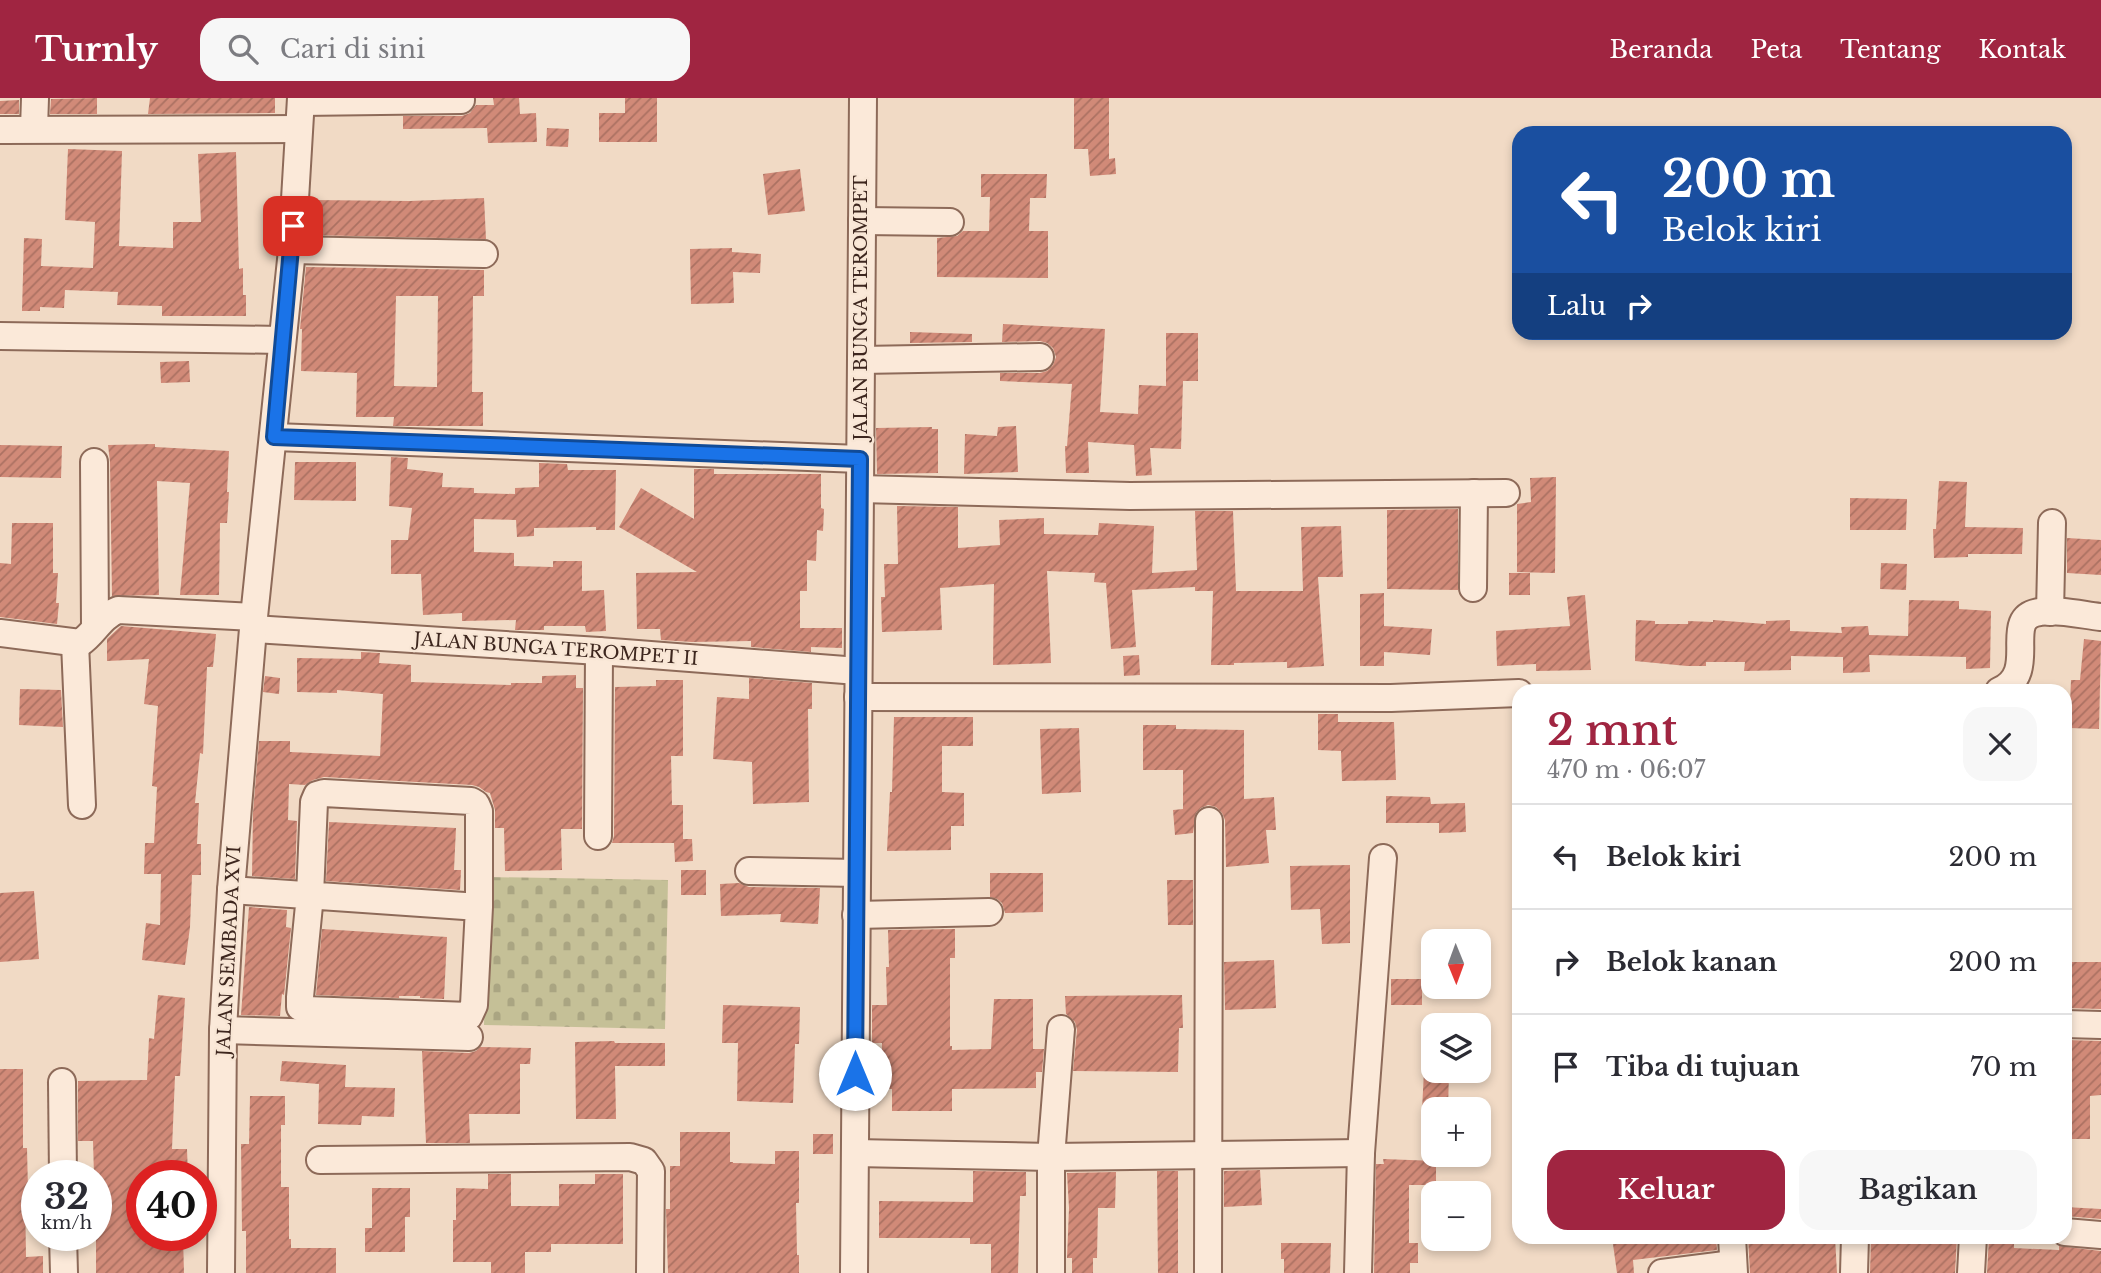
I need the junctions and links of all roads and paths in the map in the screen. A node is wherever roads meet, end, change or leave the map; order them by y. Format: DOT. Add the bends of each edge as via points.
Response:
graph roads {
  1 [pos="35,98"];
  2 [pos="863,98"];
  3 [pos="301,100"];
  4 [pos="461,100"];
  5 [pos="34,129"];
  6 [pos="0,130"];
  7 [pos="298,130"];
  8 [pos="862,221"];
  9 [pos="950,222"];
  10 [pos="292,250"];
  11 [pos="484,254"];
  12 [pos="0,336"];
  13 [pos="282,340"];
  14 [pos="1040,358"];
  15 [pos="861,360"];
  16 [pos="274,437"];
  17 [pos="860,459"];
  18 [pos="94,462"];
  19 [pos="860,489"];
  20 [pos="1474,493"];
  21 [pos="1506,494"];
  22 [pos="2052,523"];
  23 [pos="1473,588"];
  24 [pos="2050,612"];
  25 [pos="2101,617"];
  26 [pos="253,623"];
  27 [pos="0,633"];
  28 [pos="85,635"];
  29 [pos="599,651"];
  30 [pos="858,671"];
  31 [pos="2012,684"];
  32 [pos="1512,694"];
  33 [pos="858,697"];
  34 [pos="82,806"];
  35 [pos="1209,821"];
  36 [pos="598,836"];
  37 [pos="1383,858"];
  38 [pos="749,872"];
  39 [pos="857,873"];
  40 [pos="231,890"];
  41 [pos="310,895"];
  42 [pos="479,907"];
  43 [pos="989,912"];
  44 [pos="856,915"];
  45 [pos="2072,1024"];
  46 [pos="2101,1025"];
  47 [pos="1061,1029"];
  48 [pos="223,1030"];
  49 [pos="469,1037"];
  50 [pos="62,1082"];
  51 [pos="855,1153"];
  52 [pos="1361,1153"];
  53 [pos="1207,1155"];
  54 [pos="1051,1157"];
  55 [pos="63,1160"];
  56 [pos="320,1160"];
  57 [pos="2072,1233"];
  58 [pos="2101,1235"];
  59 [pos="1732,1244"];
  60 [pos="1854,1244"];
  61 [pos="1973,1244"];
  62 [pos="63,1251"];
  63 [pos="1734,1268"];
  64 [pos="64,1273"];
  65 [pos="221,1273"];
  66 [pos="650,1273"];
  67 [pos="854,1273"];
  68 [pos="1051,1273"];
  69 [pos="1208,1273"];
  70 [pos="1358,1273"];
  71 [pos="1662,1273"];
  72 [pos="1854,1273"];
  73 [pos="1971,1273"];
  1 -- 5 [label="street"];
  2 -- 8 [label="street, JALAN BUNGA TEROMPET"];
  3 -- 4 [label="street"];
  3 -- 7 [label="street, JALAN SEMBADA XVI"];
  5 -- 6 [label="street"];
  5 -- 7 [label="street"];
  7 -- 10 [label="street, JALAN SEMBADA XVI"];
  8 -- 9 [label="street"];
  8 -- 15 [label="street, JALAN BUNGA TEROMPET"];
  10 -- 11 [label="street"];
  10 -- 13 [label="street, JALAN SEMBADA XVI"];
  12 -- 13 [label="street"];
  13 -- 16 [label="street, JALAN SEMBADA XVI"];
  14 -- 15 [label="street"];
  15 -- 17 [label="street, JALAN BUNGA TEROMPET"];
  16 -- 17 [label="street"];
  16 -- 26 [label="street, JALAN SEMBADA XVI"];
  17 -- 19 [label="street, JALAN BUNGA TEROMPET"];
  18 -- 28 [label="street"];
  19 -- 20 [label="street" via="1130,496"];
  19 -- 30 [label="street, JALAN BUNGA TEROMPET"];
  20 -- 21 [label="street"];
  20 -- 23 [label="street"];
  22 -- 24 [label="street"];
  24 -- 25 [label="street"];
  24 -- 31 [label="street" via="2039,612 2023,622 2019,670"];
  26 -- 28 [label="street, JALAN BUNGA TEROMPET II" via="118,610 108,613"];
  26 -- 29 [label="street, JALAN BUNGA TEROMPET II"];
  26 -- 40 [label="street, JALAN SEMBADA XVI"];
  27 -- 28 [label="street"];
  28 -- 34 [label="street"];
  29 -- 30 [label="street, JALAN BUNGA TEROMPET II"];
  29 -- 36 [label="street"];
  30 -- 33 [label="street, JALAN BUNGA TEROMPET"];
  32 -- 33 [label="street"];
  33 -- 39 [label="street, JALAN BUNGA TEROMPET"];
  35 -- 53 [label="street"];
  37 -- 52 [label="street"];
  38 -- 39 [label="street"];
  39 -- 44 [label="street, JALAN BUNGA TEROMPET"];
  40 -- 41 [label="street"];
  40 -- 48 [label="street, JALAN SEMBADA XVI"];
  41 -- 42 [label="street"];
  41 -- 42 [label="street" via="317,795 471,801 479,811"];
  41 -- 42 [label="street" via="300,997 300,1007 306,1010 469,1016 474,1005"];
  43 -- 44 [label="street"];
  44 -- 51 [label="street, JALAN BUNGA TEROMPET"];
  45 -- 46 [label="street"];
  47 -- 54 [label="street"];
  48 -- 49 [label="street"];
  48 -- 65 [label="street, JALAN SEMBADA XVI"];
  50 -- 55 [label="street"];
  51 -- 54 [label="street"];
  51 -- 67 [label="street, JALAN BUNGA TEROMPET"];
  52 -- 53 [label="street"];
  52 -- 70 [label="street"];
  53 -- 54 [label="street"];
  53 -- 69 [label="street"];
  54 -- 68 [label="street"];
  56 -- 66 [label="street" via="630,1157 644,1161 651,1171"];
  57 -- 58 [label="street"];
  59 -- 63 [label="street"];
  60 -- 72 [label="street"];
  61 -- 73 [label="street"];
  62 -- 64 [label="street"];
  63 -- 71 [label="street"];
}
